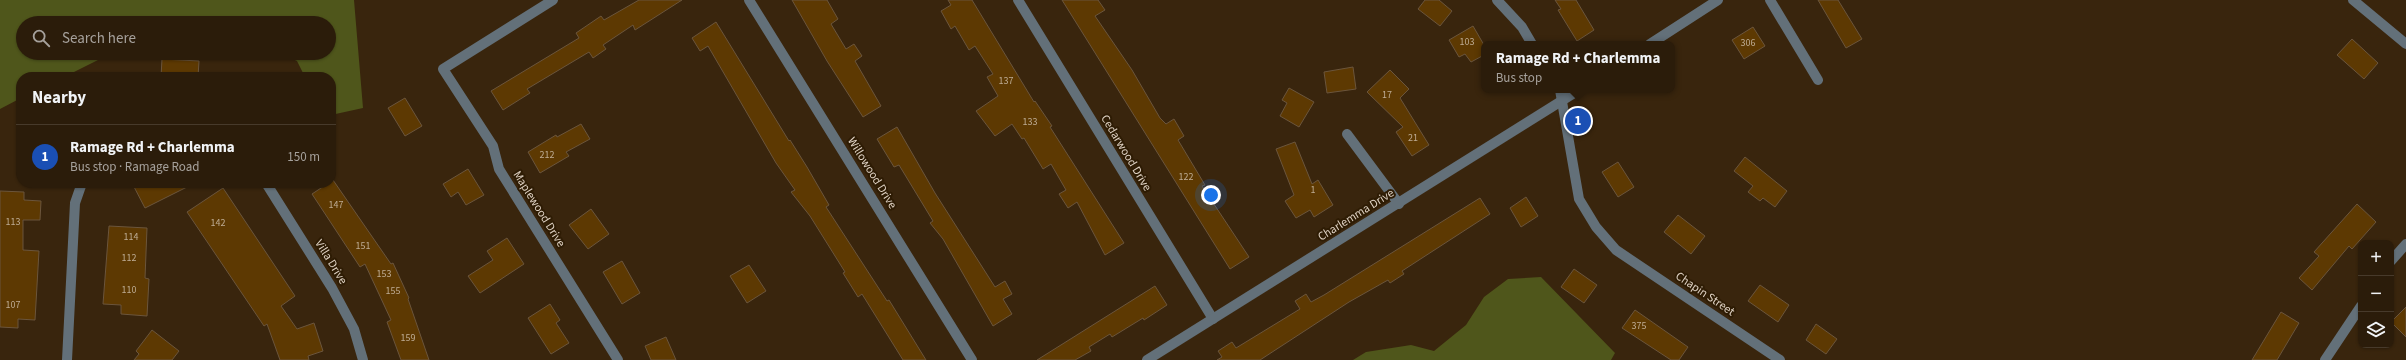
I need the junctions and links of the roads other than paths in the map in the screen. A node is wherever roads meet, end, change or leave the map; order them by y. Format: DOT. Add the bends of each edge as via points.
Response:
graph roads {
  1 [pos="554,0"];
  2 [pos="749,0"];
  3 [pos="1018,0"];
  4 [pos="1497,0"];
  5 [pos="1718,0"];
  6 [pos="1770,0"];
  7 [pos="2353,0"];
  8 [pos="1530,41"];
  9 [pos="1655,41"];
  10 [pos="2406,44"];
  11 [pos="1818,80"];
  12 [pos="1562,95"];
  13 [pos="1347,134"];
  14 [pos="80,188"];
  15 [pos="269,188"];
  16 [pos="1399,204"];
  17 [pos="2406,244"];
  18 [pos="2394,258"];
  19 [pos="2358,310"];
  20 [pos="1213,319"];
  21 [pos="67,360"];
  22 [pos="363,360"];
  23 [pos="618,360"];
  24 [pos="972,360"];
  25 [pos="1147,360"];
  26 [pos="1780,360"];
  27 [pos="2325,360"];
  1 -- 23 [label="street, Maplewood Drive" via="443,69 493,146 499,169"];
  2 -- 24 [label="street, Willowood Drive"];
  3 -- 20 [label="street, Cedarwood Drive"];
  4 -- 8 [label="street" via="1522,27"];
  5 -- 9 [label="street"];
  6 -- 11 [label="street"];
  7 -- 10 [label="street"];
  12 -- 16 [label="street, Charlemma Drive"];
  12 -- 26 [label="street, Chapin Street" via="1579,199 1596,226 1616,250"];
  13 -- 16 [label="street"];
  14 -- 21 [label="street" via="75,203"];
  15 -- 22 [label="street, Villa Drive" via="332,288 354,329"];
  16 -- 20 [label="street, Charlemma Drive"];
  17 -- 18 [label="street"];
  19 -- 27 [label="street"];
  20 -- 25 [label="street, Charlemma Drive"];
}
